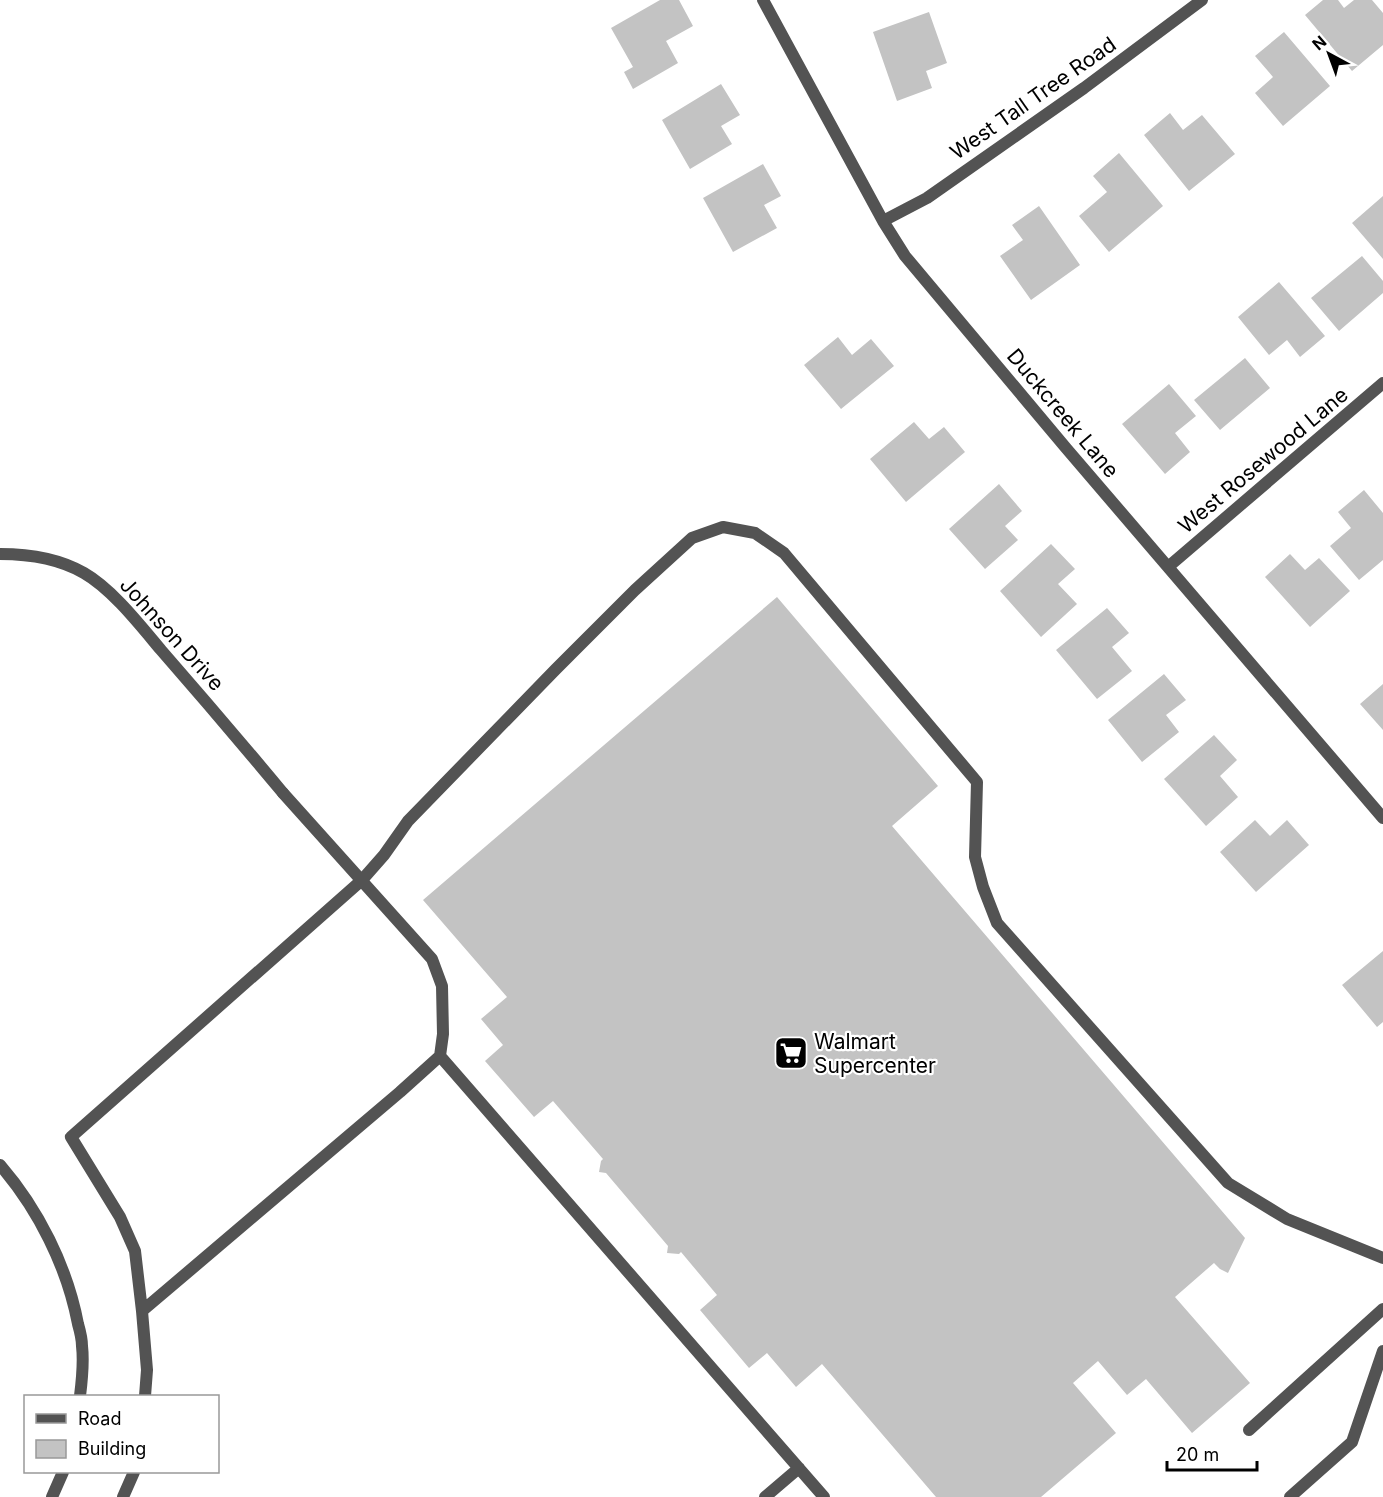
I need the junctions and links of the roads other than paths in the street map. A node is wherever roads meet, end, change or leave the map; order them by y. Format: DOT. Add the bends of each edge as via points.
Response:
graph roads {
  1 [pos="763,0"];
  2 [pos="1202,0"];
  3 [pos="883,220"];
  4 [pos="1383,383"];
  5 [pos="0,554"];
  6 [pos="1168,567"];
  7 [pos="1383,818"];
  8 [pos="362,880"];
  9 [pos="440,1056"];
  10 [pos="0,1165"];
  11 [pos="1383,1258"];
  12 [pos="1383,1309"];
  13 [pos="142,1311"];
  14 [pos="1383,1351"];
  15 [pos="80,1395"];
  16 [pos="145,1395"];
  17 [pos="1250,1430"];
  18 [pos="799,1468"];
  19 [pos="63,1473"];
  20 [pos="134,1473"];
  21 [pos="52,1497"];
  22 [pos="123,1497"];
  23 [pos="765,1497"];
  24 [pos="824,1497"];
  25 [pos="1290,1497"];
  1 -- 3 [label="street, Duckcreek Lane"];
  2 -- 3 [label="street, West Tall Tree Road" via="927,198"];
  3 -- 6 [label="street, Duckcreek Lane" via="917,271"];
  4 -- 6 [label="street, West Rosewood Lane"];
  5 -- 8 [label="street, Johnson Drive" via="56,560 103,586"];
  6 -- 7 [label="street, Duckcreek Lane"];
  8 -- 9 [label="street, Johnson Drive" via="432,959 442,986"];
  8 -- 11 [label="street" via="424,804 635,590 692,538 723,527 755,533 784,553 977,782 975,857 997,923 1228,1183 1287,1219"];
  8 -- 13 [label="street" via="71,1137 120,1217 135,1251"];
  9 -- 13 [label="street"];
  9 -- 18 [label="street"];
  10 -- 15 [label="street" via="55,1249 71,1289 82,1345"];
  12 -- 17 [label="street"];
  13 -- 16 [label="street"];
  14 -- 25 [label="street" via="1352,1442"];
  18 -- 23 [label="street"];
  18 -- 24 [label="street"];
  19 -- 21 [label="street"];
  20 -- 22 [label="street"];
}
